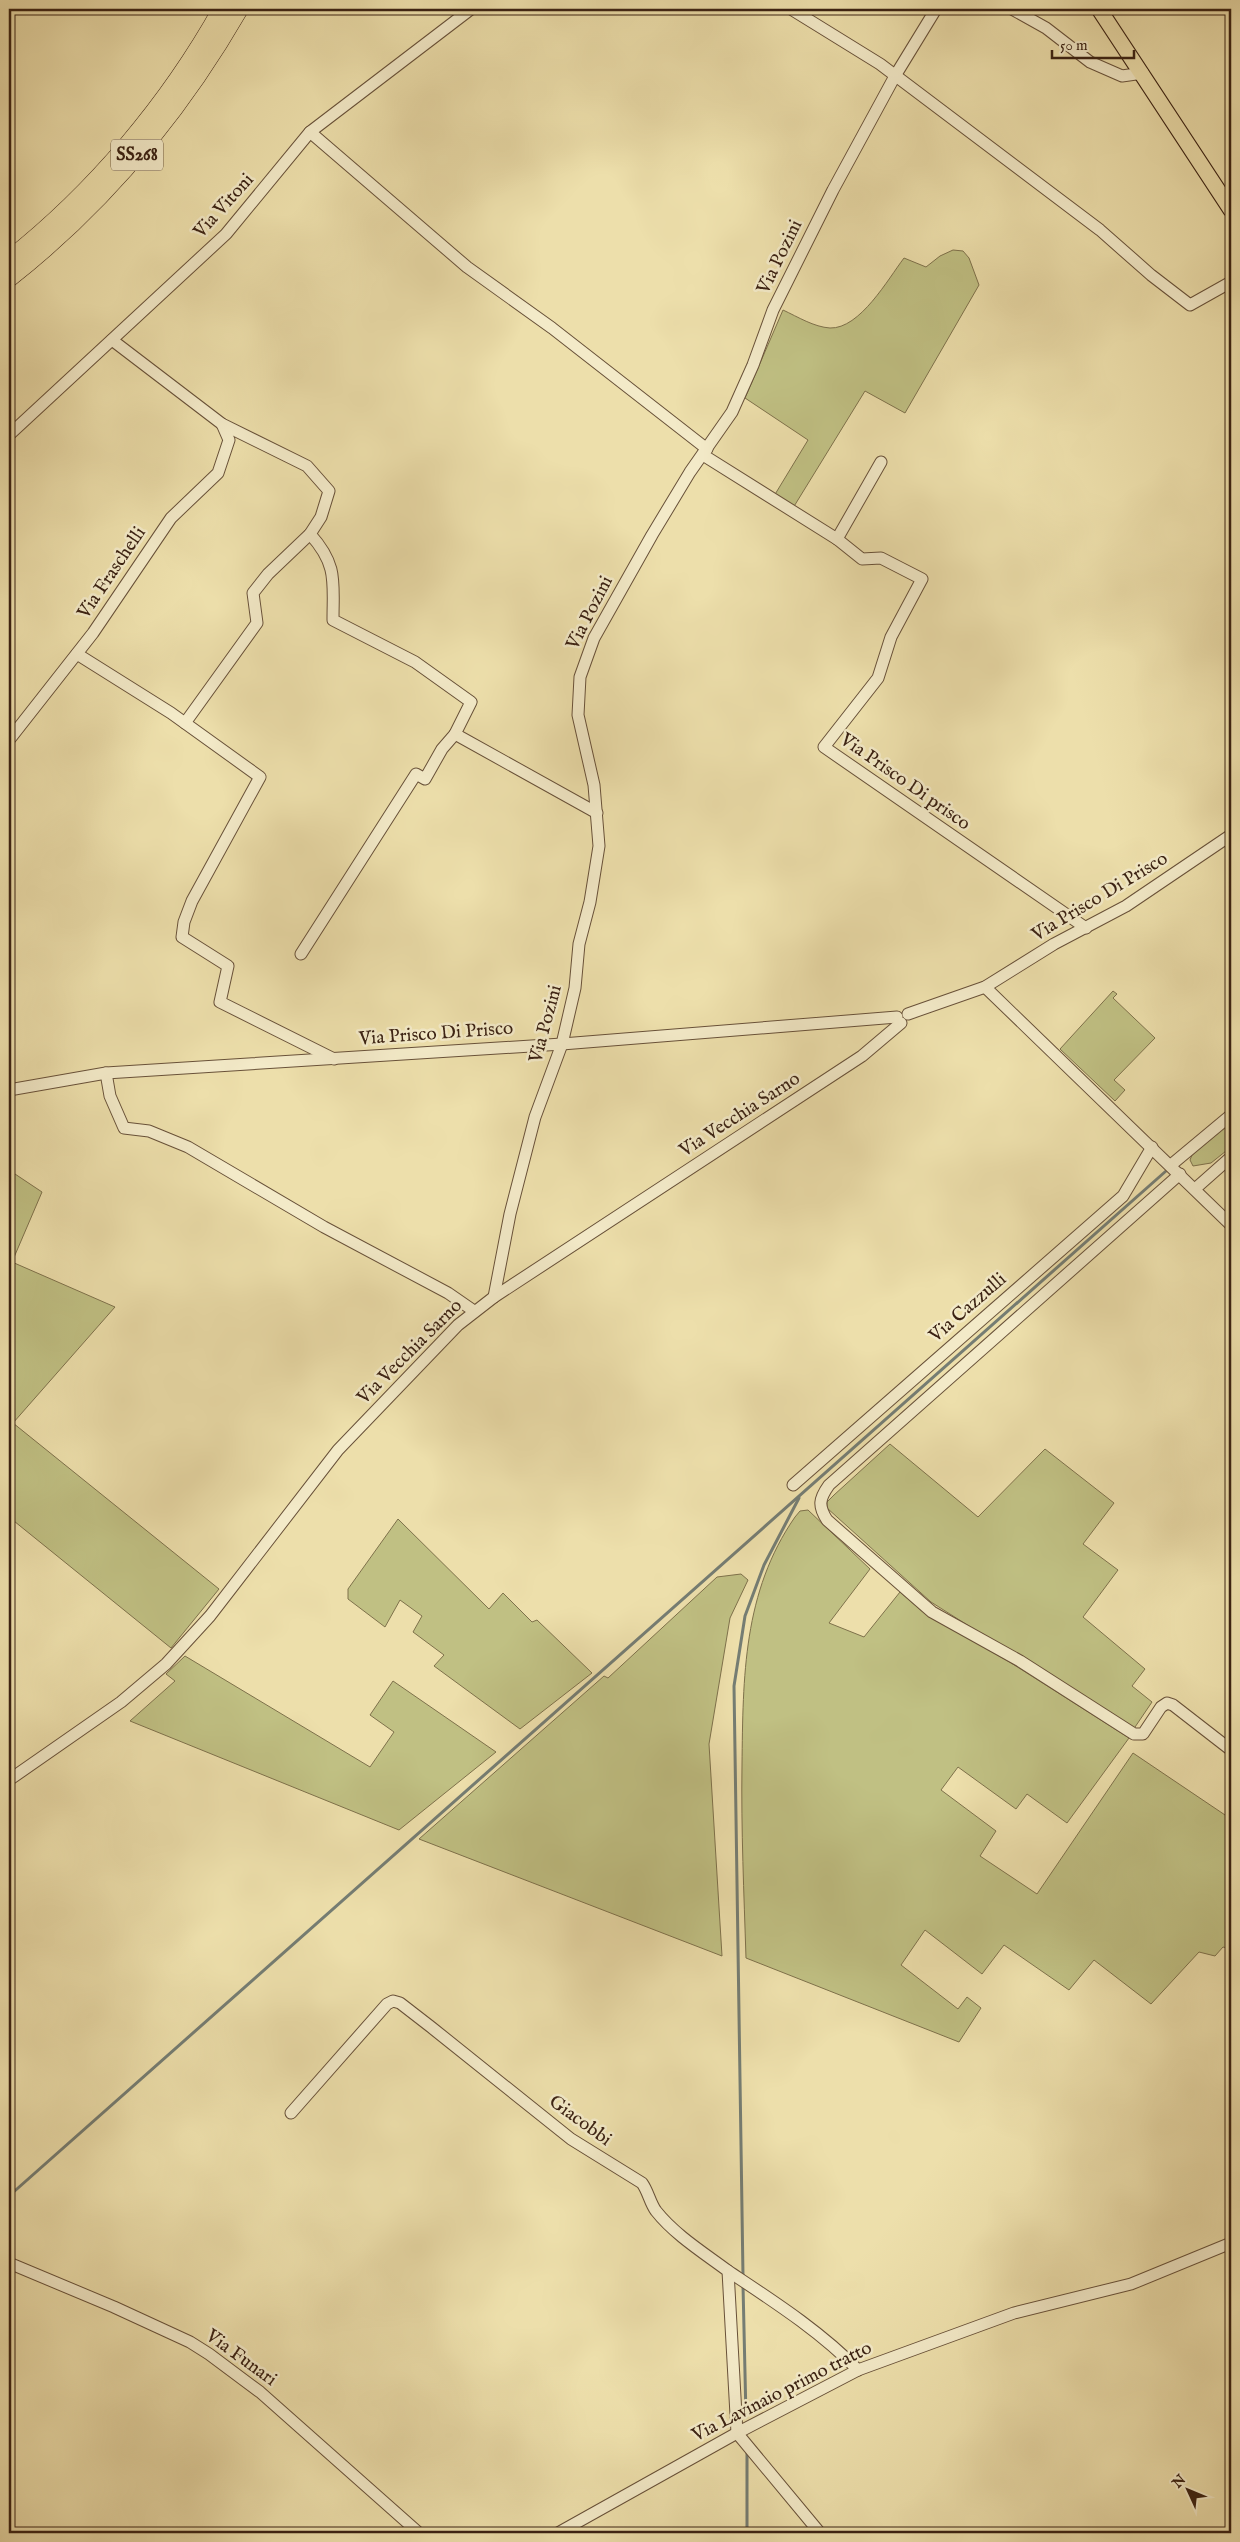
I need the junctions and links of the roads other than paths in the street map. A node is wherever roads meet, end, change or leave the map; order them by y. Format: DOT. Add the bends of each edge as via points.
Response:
graph roads {
  1 [pos="222,9"];
  2 [pos="239,9"];
  3 [pos="471,9"];
  4 [pos="791,9"];
  5 [pos="936,9"];
  6 [pos="1012,9"];
  7 [pos="1099,9"];
  8 [pos="1143,73"];
  9 [pos="895,76"];
  10 [pos="310,132"];
  11 [pos="1231,210"];
  12 [pos="9,260"];
  13 [pos="9,278"];
  14 [pos="1231,282"];
  15 [pos="112,340"];
  16 [pos="222,424"];
  17 [pos="9,435"];
  18 [pos="705,452"];
  19 [pos="881,462"];
  20 [pos="310,534"];
  21 [pos="837,539"];
  22 [pos="77,654"];
  23 [pos="185,723"];
  24 [pos="455,734"];
  25 [pos="9,740"];
  26 [pos="597,813"];
  27 [pos="1231,835"];
  28 [pos="1086,928"];
  29 [pos="302,954"];
  30 [pos="985,987"];
  31 [pos="902,1018"];
  32 [pos="562,1044"];
  33 [pos="334,1060"];
  34 [pos="106,1073"];
  35 [pos="9,1090"];
  36 [pos="1231,1115"];
  37 [pos="1152,1147"];
  38 [pos="1231,1157"];
  39 [pos="1171,1165"];
  40 [pos="1180,1174"];
  41 [pos="1196,1188"];
  42 [pos="1231,1225"];
  43 [pos="494,1297"];
  44 [pos="474,1311"];
  45 [pos="793,1484"];
  46 [pos="1231,1750"];
  47 [pos="9,1780"];
  48 [pos="291,2113"];
  49 [pos="1231,2243"];
  50 [pos="9,2263"];
  51 [pos="732,2274"];
  52 [pos="858,2370"];
  53 [pos="737,2433"];
  54 [pos="419,2533"];
  55 [pos="558,2533"];
  56 [pos="820,2533"];
  1 -- 12 [label="highway, SS268" via="187,66 125,148 78,198"];
  2 -- 13 [label="highway, SS268" via="199,73 135,158 81,215"];
  3 -- 10 [label="street, Via Vitoni"];
  4 -- 9 [label="street"];
  5 -- 9 [label="street, Via Pozini"];
  6 -- 8 [label="street" via="1046,28 1090,62 1122,76"];
  7 -- 8 [label="main road"];
  8 -- 11 [label="main road"];
  9 -- 14 [label="street" via="1100,230 1150,275 1190,305"];
  9 -- 18 [label="street, Via Pozini" via="773,310 732,412"];
  10 -- 15 [label="street, Via Vitoni" via="226,234"];
  10 -- 18 [label="street" via="467,267 552,328"];
  15 -- 16 [label="street"];
  15 -- 17 [label="street, Via Vitoni"];
  16 -- 20 [label="street" via="307,466 329,492 321,517"];
  16 -- 22 [label="street, Via Fraschelli" via="229,440 218,474 170,518"];
  18 -- 21 [label="street"];
  18 -- 26 [label="street, Via Pozini" via="652,535 594,638 580,677 578,715 594,784"];
  19 -- 21 [label="street"];
  20 -- 23 [label="street" via="253,593 258,623"];
  20 -- 24 [label="street" via="333,570 333,620 415,662 471,702"];
  21 -- 28 [label="street, Via Prisco Di prisco" via="862,559 882,558 922,579 891,637 878,678 824,748"];
  22 -- 23 [label="street"];
  22 -- 25 [label="street, Via Fraschelli"];
  23 -- 33 [label="street" via="260,777 192,901 182,937 228,966 220,1002"];
  24 -- 26 [label="street"];
  24 -- 29 [label="street" via="425,779 416,774"];
  26 -- 32 [label="street, Via Pozini" via="598,856"];
  27 -- 28 [label="street, Via Prisco Di Prisco" via="1126,906"];
  28 -- 30 [label="street, Via Prisco Di Prisco"];
  30 -- 31 [label="street, Via Prisco Di Prisco"];
  30 -- 37 [label="street"];
  31 -- 32 [label="street, Via Prisco Di Prisco"];
  31 -- 43 [label="street, Via Vecchia Sarno" via="862,1056"];
  32 -- 33 [label="street, Via Prisco Di Prisco"];
  32 -- 43 [label="street, Via Pozini" via="535,1117 510,1214"];
  33 -- 34 [label="street, Via Prisco Di Prisco"];
  34 -- 35 [label="street, Via Prisco Di Prisco"];
  34 -- 44 [label="street" via="110,1096 124,1128 149,1130 188,1147 324,1227 448,1293"];
  36 -- 39 [label="street"];
  37 -- 39 [label="street"];
  37 -- 45 [label="street, Via Cazzulli" via="1124,1196"];
  38 -- 41 [label="street"];
  39 -- 40 [label="street"];
  40 -- 41 [label="street"];
  40 -- 46 [label="street" via="829,1485 820,1498 820,1510 827,1520 932,1612 1020,1661 1134,1734 1143,1734 1167,1703 1173,1704"];
  41 -- 42 [label="street"];
  43 -- 44 [label="street, Via Vecchia Sarno"];
  44 -- 47 [label="street, Via Vecchia Sarno" via="338,1450 210,1616 166,1664 121,1702"];
  48 -- 51 [label="street, Giacobbi" via="387,2004 393,2001 400,2003 571,2139 642,2183 655,2209 669,2224"];
  49 -- 52 [label="street, Via Lavinaio primo tratto" via="1131,2284 1014,2313"];
  50 -- 54 [label="street, Via Funari" via="114,2307 209,2354 260,2392"];
  51 -- 52 [label="street, Giacobbi" via="788,2312"];
  51 -- 53 [label="street"];
  52 -- 53 [label="street, Via Lavinaio primo tratto"];
  53 -- 55 [label="street, Via Lavinaio primo tratto"];
  53 -- 56 [label="street"];
}
